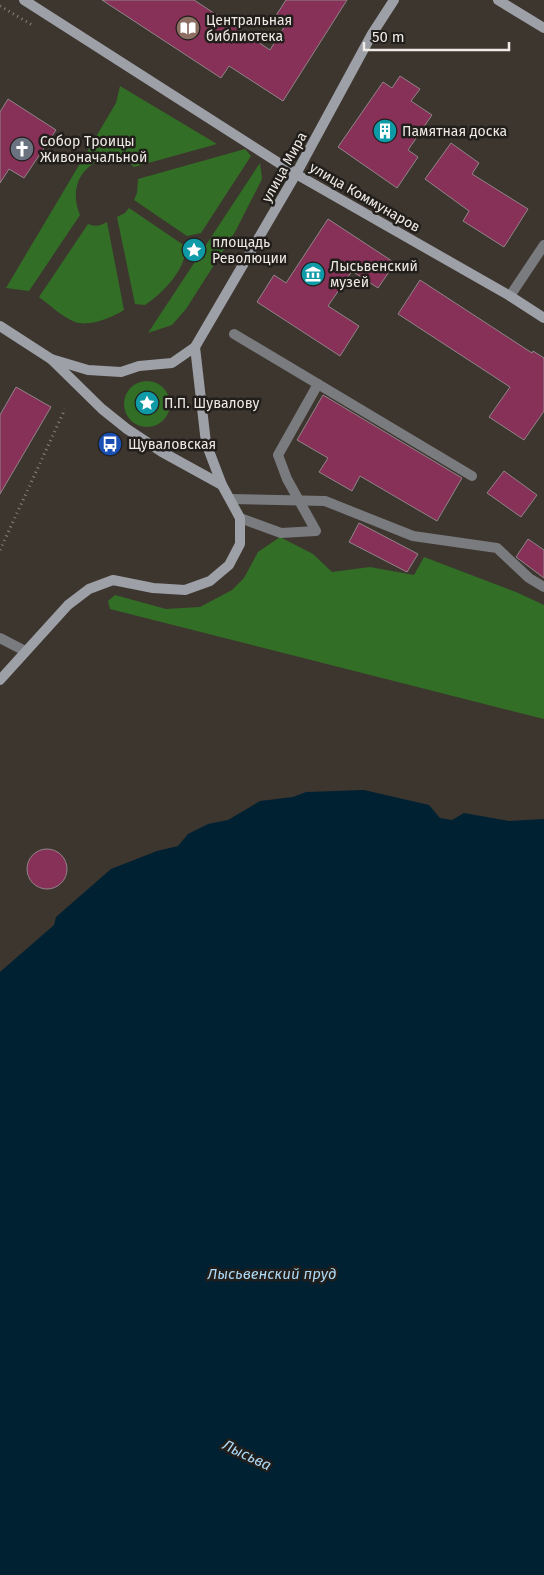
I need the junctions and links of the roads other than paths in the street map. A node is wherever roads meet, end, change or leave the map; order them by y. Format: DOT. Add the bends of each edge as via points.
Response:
graph roads {
  1 [pos="24,0"];
  2 [pos="394,0"];
  3 [pos="498,0"];
  4 [pos="544,28"];
  5 [pos="296,174"];
  6 [pos="544,245"];
  7 [pos="510,296"];
  8 [pos="544,318"];
  9 [pos="0,326"];
  10 [pos="234,334"];
  11 [pos="195,347"];
  12 [pos="51,359"];
  13 [pos="318,384"];
  14 [pos="472,476"];
  15 [pos="222,485"];
  16 [pos="231,499"];
  17 [pos="299,500"];
  18 [pos="240,518"];
  19 [pos="544,587"];
  20 [pos="0,638"];
  21 [pos="26,651"];
  22 [pos="0,680"];
  1 -- 5 [label="main road, улица Коммунаров"];
  2 -- 5 [label="main road, улица Мира"];
  3 -- 4 [label="main road"];
  5 -- 7 [label="main road, улица Коммунаров"];
  5 -- 11 [label="main road, улица Мира"];
  6 -- 7 [label="lane"];
  7 -- 8 [label="main road, улица Коммунаров"];
  9 -- 12 [label="main road"];
  10 -- 13 [label="lane"];
  11 -- 12 [label="main road" via="172,363 139,366 121,372 88,370"];
  11 -- 15 [label="main road" via="206,443"];
  12 -- 15 [label="main road" via="126,429"];
  13 -- 14 [label="lane"];
  13 -- 17 [label="lane" via="278,455"];
  15 -- 16 [label="main road"];
  16 -- 17 [label="lane"];
  16 -- 18 [label="main road"];
  17 -- 18 [label="lane" via="316,531 281,533"];
  17 -- 19 [label="lane" via="325,501 412,536 498,548 529,578"];
  18 -- 21 [label="main road" via="240,544 229,564 210,581 185,590 152,588 113,580 89,589 68,605"];
  20 -- 21 [label="lane"];
  21 -- 22 [label="main road"];
}
